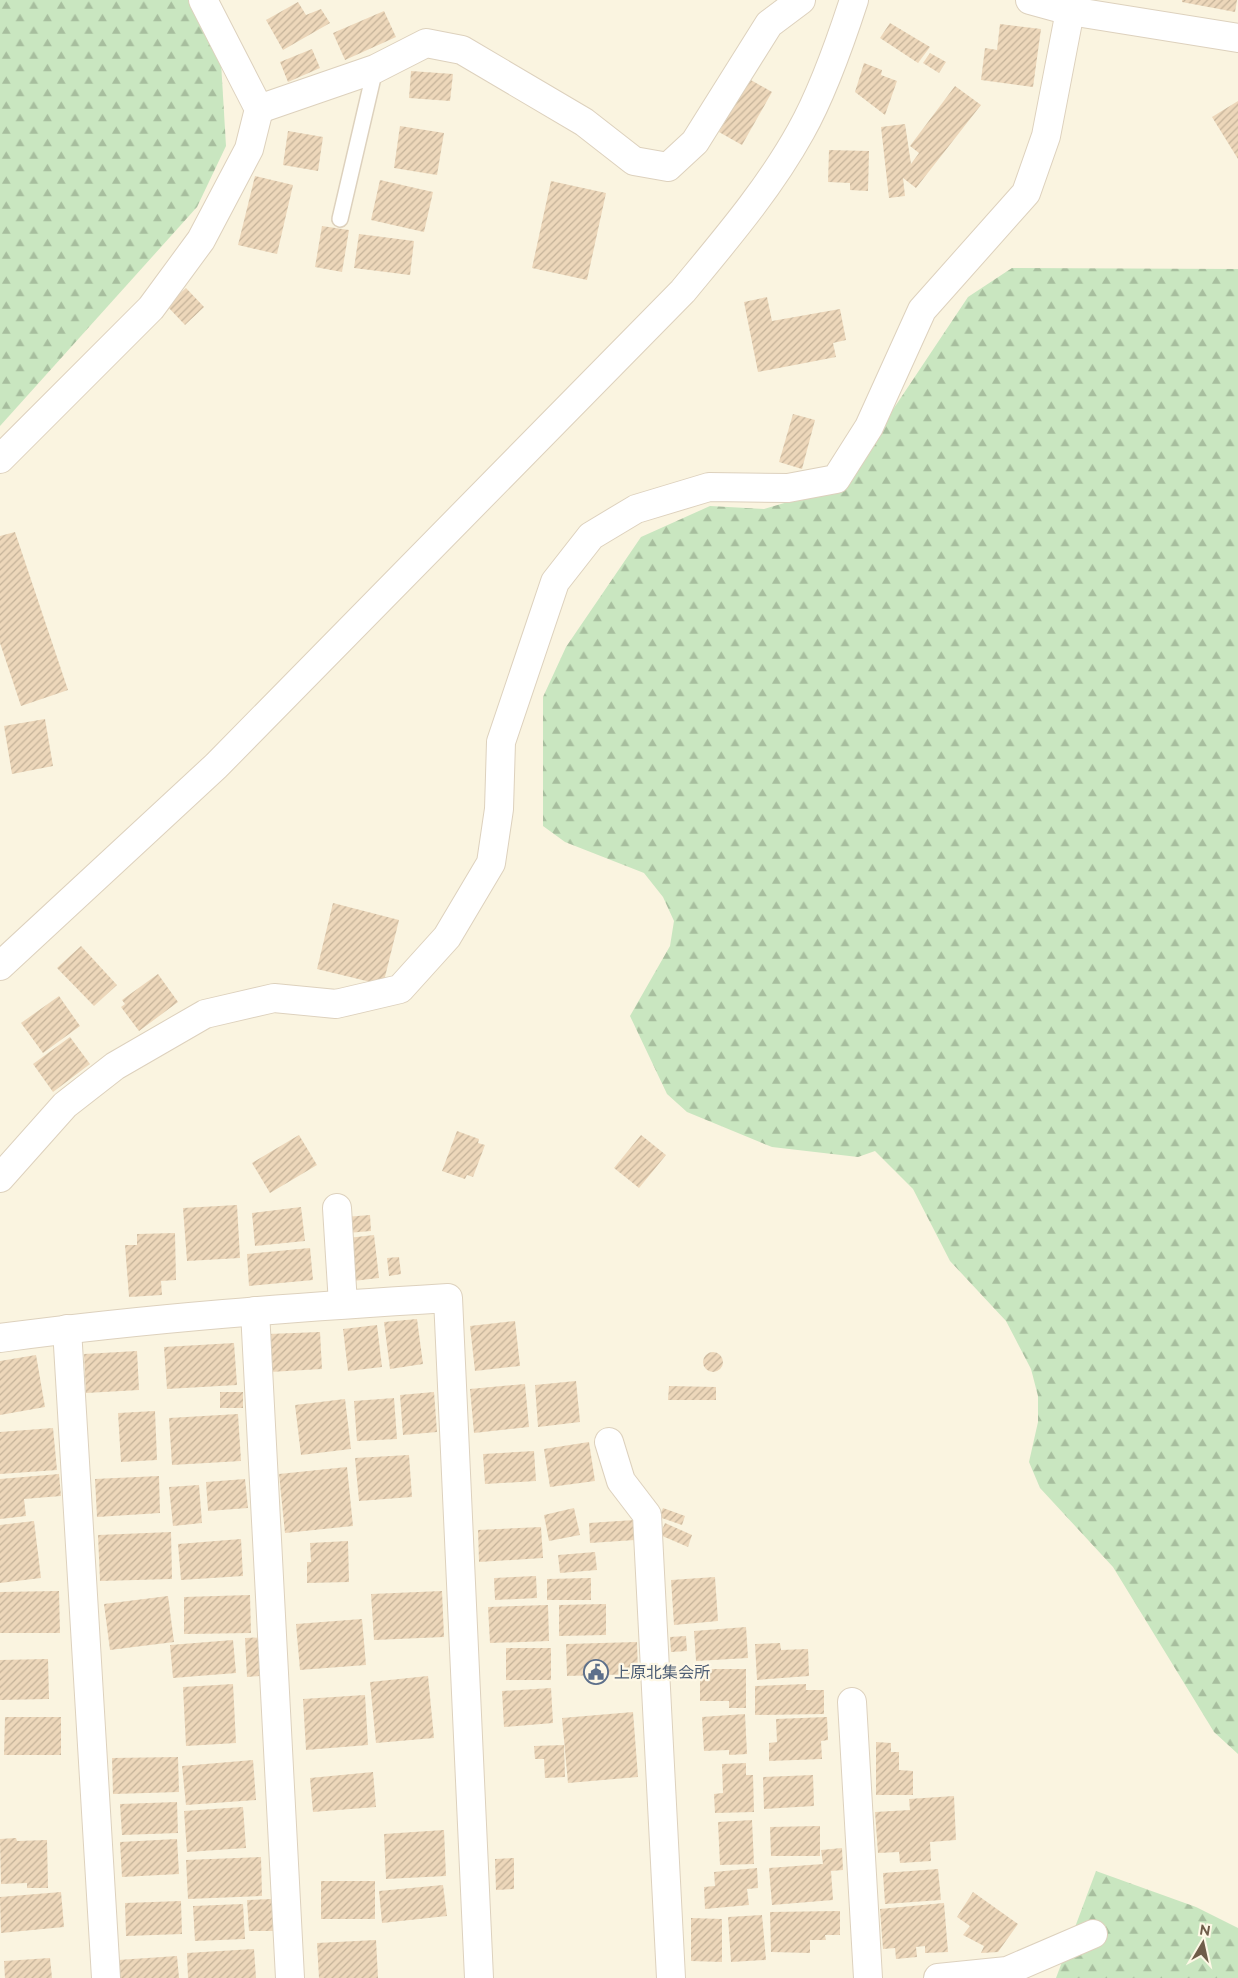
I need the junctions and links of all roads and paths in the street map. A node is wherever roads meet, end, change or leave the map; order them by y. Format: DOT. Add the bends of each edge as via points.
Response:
graph roads {
  1 [pos="203,0"];
  2 [pos="801,0"];
  3 [pos="854,0"];
  4 [pos="1030,0"];
  5 [pos="1072,5"];
  6 [pos="1238,38"];
  7 [pos="375,70"];
  8 [pos="259,109"];
  9 [pos="340,219"];
  10 [pos="0,459"];
  11 [pos="0,966"];
  12 [pos="0,1178"];
  13 [pos="337,1208"];
  14 [pos="343,1304"];
  15 [pos="255,1311"];
  16 [pos="67,1329"];
  17 [pos="0,1338"];
  18 [pos="608,1442"];
  19 [pos="852,1702"];
  20 [pos="1093,1934"];
  21 [pos="106,1978"];
  22 [pos="290,1978"];
  23 [pos="480,1978"];
  24 [pos="671,1978"];
  25 [pos="868,1978"];
  26 [pos="938,1978"];
  1 -- 8 [label="street"];
  2 -- 7 [label="street" via="769,24 695,142 668,167 634,161 584,122 462,50 426,42"];
  3 -- 11 [label="street" via="841,41 801,131 748,212 683,291 216,766"];
  4 -- 5 [label="street"];
  5 -- 6 [label="street"];
  5 -- 12 [label="street" via="1046,136 1026,193 922,310 869,427 836,479 788,488 709,488 636,509 591,536 556,582 501,742 499,810 491,863 448,937 400,989 336,1004 274,998 205,1014 115,1066 65,1105"];
  7 -- 8 [label="street"];
  7 -- 9 [label="lane"];
  8 -- 10 [label="street" via="249,149 201,240 150,308"];
  13 -- 14 [label="street"];
  14 -- 15 [label="street"];
  14 -- 23 [label="street" via="448,1298"];
  15 -- 16 [label="street"];
  15 -- 22 [label="street"];
  16 -- 17 [label="street"];
  16 -- 21 [label="street"];
  18 -- 24 [label="street" via="621,1481 647,1515"];
  19 -- 25 [label="street"];
  20 -- 26 [label="street" via="1007,1971"];
}
